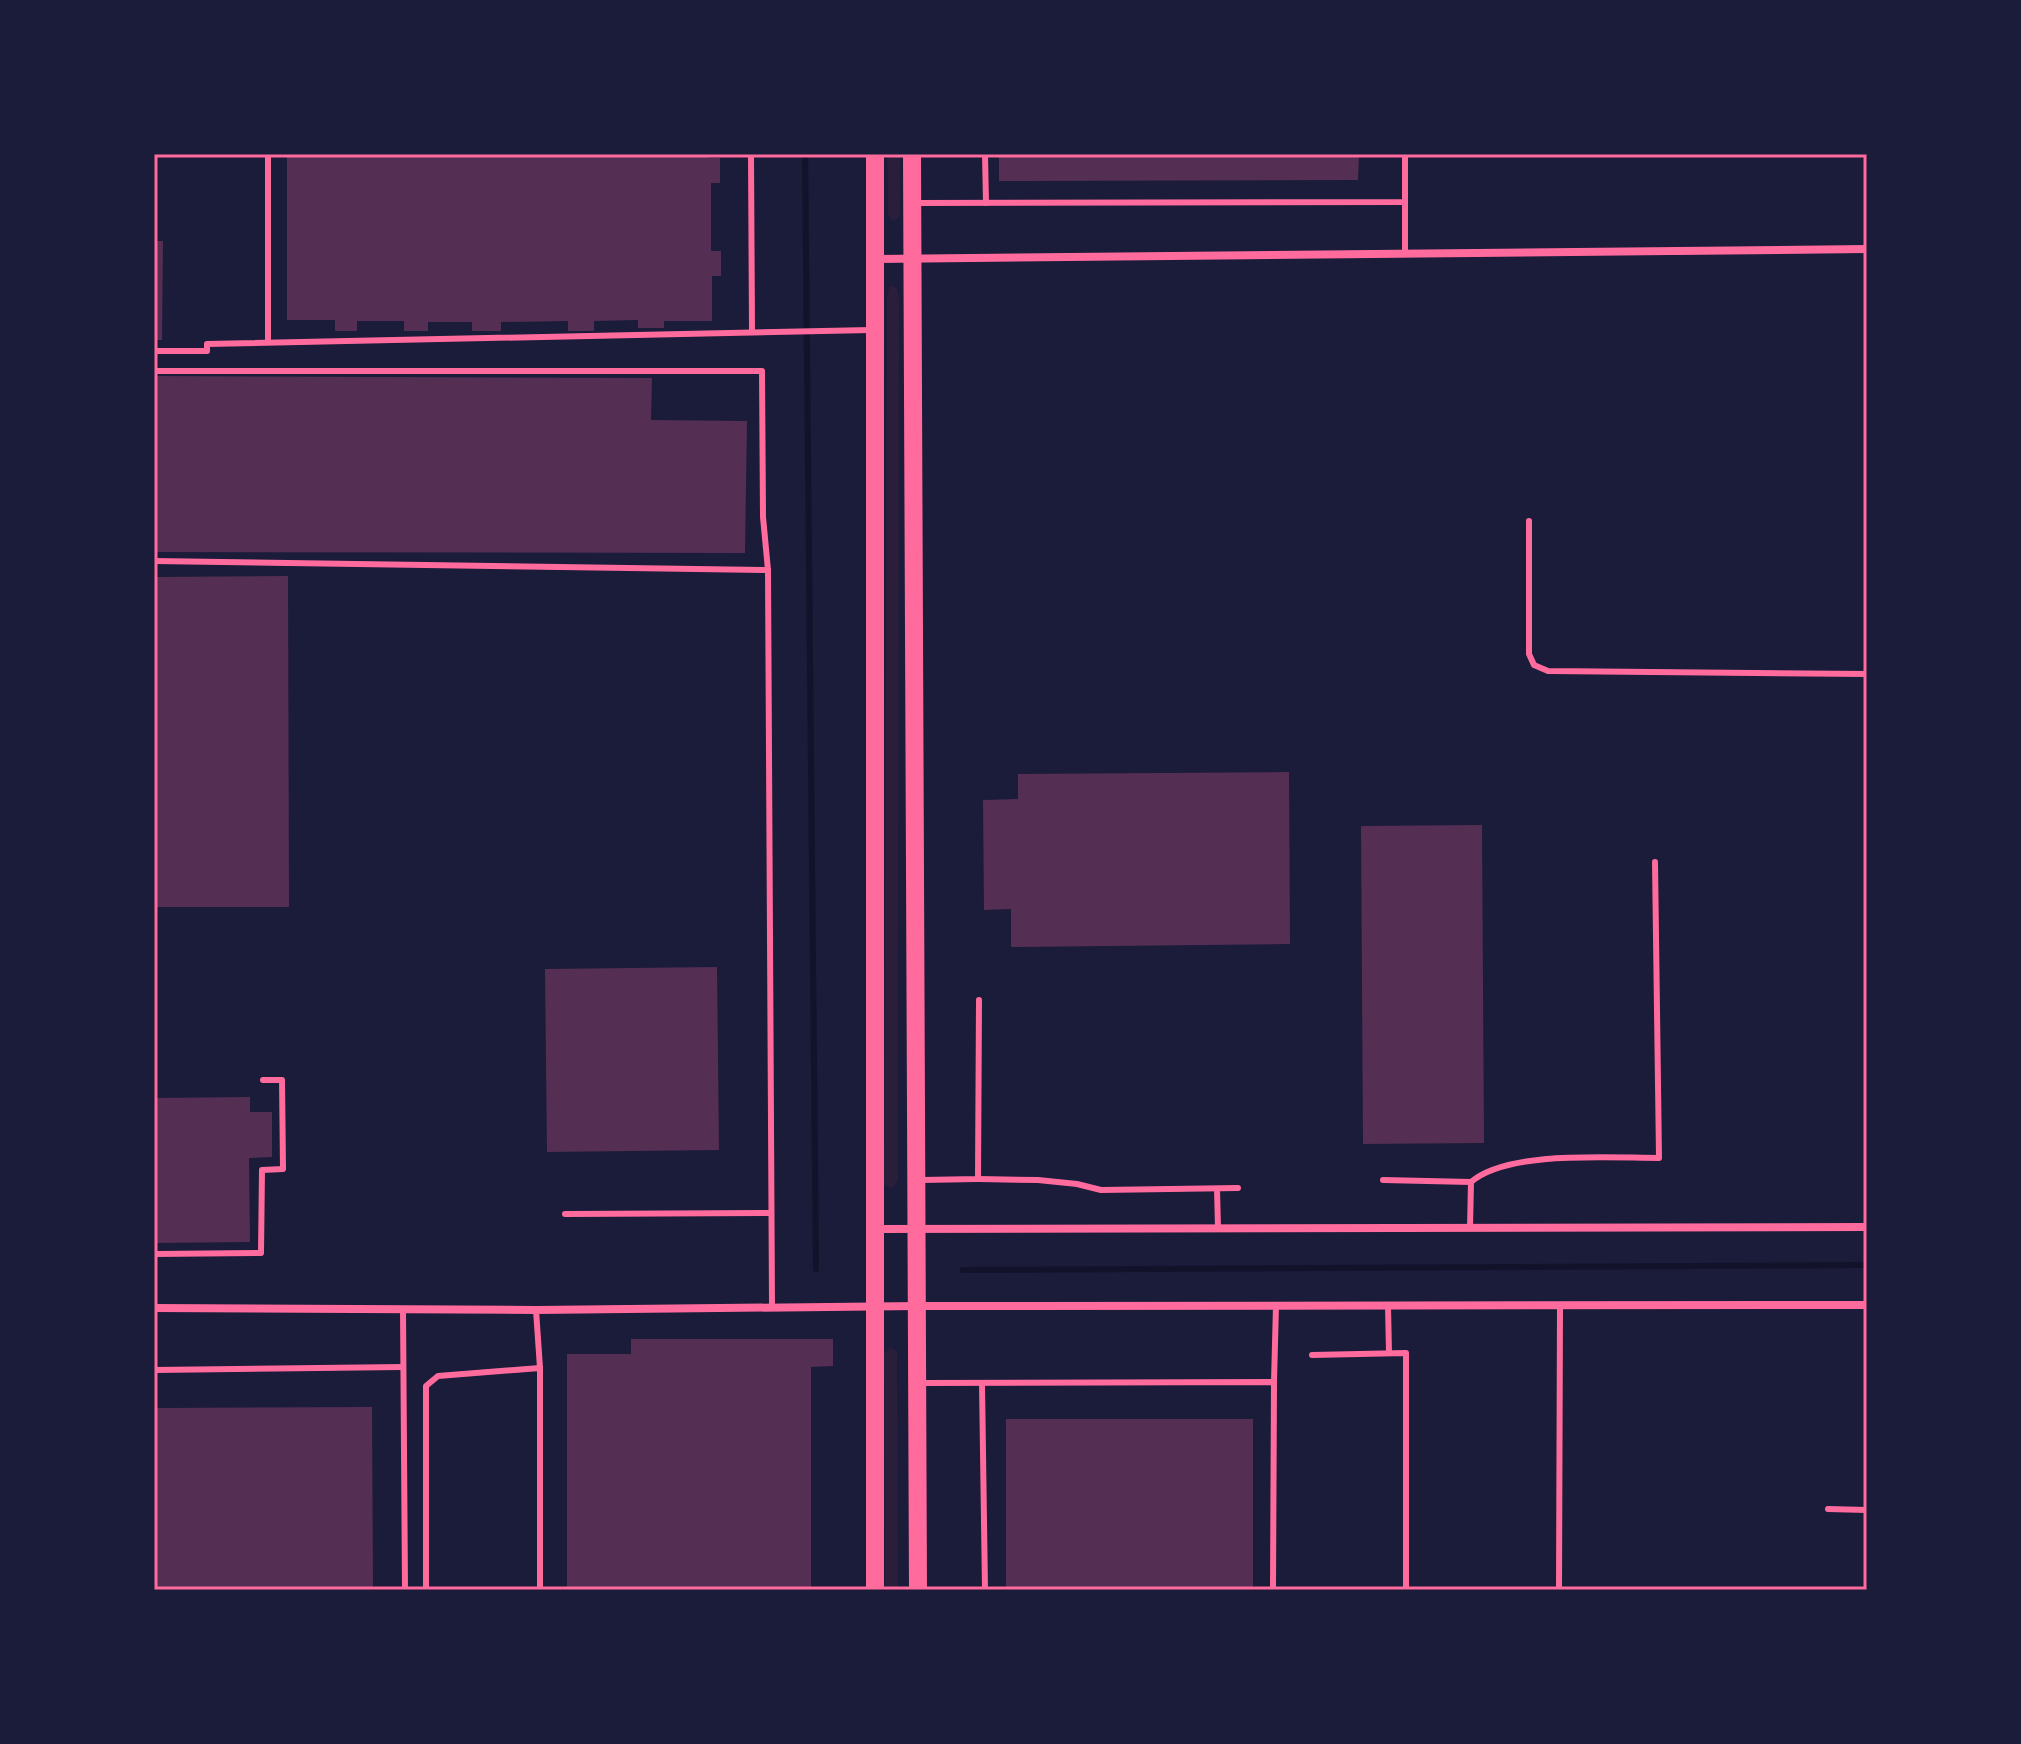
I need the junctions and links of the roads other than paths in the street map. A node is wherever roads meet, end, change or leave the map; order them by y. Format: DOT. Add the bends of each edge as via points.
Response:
graph roads {
  1 [pos="268,154"];
  2 [pos="751,154"];
  3 [pos="875,154"];
  4 [pos="912,154"];
  5 [pos="985,154"];
  6 [pos="1405,154"];
  7 [pos="1405,202"];
  8 [pos="913,203"];
  9 [pos="986,203"];
  10 [pos="1867,249"];
  11 [pos="1405,254"];
  12 [pos="875,259"];
  13 [pos="912,259"];
  14 [pos="876,330"];
  15 [pos="752,332"];
  16 [pos="268,342"];
  17 [pos="154,351"];
  18 [pos="154,371"];
  19 [pos="1529,521"];
  20 [pos="154,561"];
  21 [pos="768,570"];
  22 [pos="1867,674"];
  23 [pos="1655,862"];
  24 [pos="979,1000"];
  25 [pos="263,1080"];
  26 [pos="978,1179"];
  27 [pos="917,1180"];
  28 [pos="1383,1180"];
  29 [pos="1471,1182"];
  30 [pos="1238,1188"];
  31 [pos="1217,1189"];
  32 [pos="771,1213"];
  33 [pos="565,1214"];
  34 [pos="1867,1227"];
  35 [pos="917,1228"];
  36 [pos="1218,1228"];
  37 [pos="1470,1228"];
  38 [pos="874,1229"];
  39 [pos="154,1254"];
  40 [pos="1276,1305"];
  41 [pos="1388,1305"];
  42 [pos="1560,1305"];
  43 [pos="1867,1305"];
  44 [pos="874,1306"];
  45 [pos="917,1306"];
  46 [pos="772,1307"];
  47 [pos="154,1308"];
  48 [pos="403,1309"];
  49 [pos="536,1310"];
  50 [pos="1389,1353"];
  51 [pos="1312,1355"];
  52 [pos="403,1367"];
  53 [pos="540,1368"];
  54 [pos="154,1370"];
  55 [pos="1274,1382"];
  56 [pos="918,1383"];
  57 [pos="982,1383"];
  58 [pos="1828,1509"];
  59 [pos="1867,1510"];
  60 [pos="405,1590"];
  61 [pos="426,1590"];
  62 [pos="540,1590"];
  63 [pos="875,1590"];
  64 [pos="918,1590"];
  65 [pos="985,1590"];
  66 [pos="1273,1590"];
  67 [pos="1406,1590"];
  68 [pos="1559,1590"];
  1 -- 16 [label="lane"];
  2 -- 15 [label="lane"];
  3 -- 12 [label="main road"];
  4 -- 8 [label="main road"];
  5 -- 9 [label="lane"];
  6 -- 7 [label="lane"];
  7 -- 9 [label="lane"];
  7 -- 11 [label="lane"];
  8 -- 9 [label="lane"];
  8 -- 13 [label="main road"];
  10 -- 11 [label="street"];
  11 -- 13 [label="street"];
  12 -- 13 [label="street"];
  12 -- 14 [label="main road"];
  13 -- 27 [label="main road"];
  14 -- 15 [label="lane"];
  14 -- 38 [label="main road"];
  15 -- 16 [label="lane"];
  16 -- 17 [label="lane" via="207,344 207,351"];
  18 -- 21 [label="lane" via="762,371"];
  19 -- 22 [label="lane" via="1529,654 1534,665 1548,671"];
  20 -- 21 [label="lane"];
  21 -- 32 [label="lane"];
  23 -- 29 [label="lane" via="1659,1158 1514,1163"];
  24 -- 26 [label="lane"];
  25 -- 39 [label="lane" via="282,1080 283,1169 262,1170 261,1253"];
  26 -- 27 [label="lane"];
  26 -- 31 [label="lane" via="1038,1180 1101,1190"];
  27 -- 35 [label="main road"];
  28 -- 29 [label="lane"];
  29 -- 37 [label="lane"];
  30 -- 31 [label="lane"];
  31 -- 36 [label="lane"];
  32 -- 33 [label="lane"];
  32 -- 46 [label="lane"];
  34 -- 37 [label="street"];
  35 -- 36 [label="street"];
  35 -- 38 [label="street"];
  35 -- 45 [label="main road"];
  36 -- 37 [label="street"];
  38 -- 44 [label="main road"];
  40 -- 41 [label="street"];
  40 -- 45 [label="street"];
  40 -- 55 [label="lane"];
  41 -- 42 [label="street"];
  41 -- 50 [label="lane"];
  42 -- 43 [label="street"];
  42 -- 68 [label="lane"];
  44 -- 45 [label="street"];
  44 -- 46 [label="street"];
  44 -- 63 [label="main road"];
  45 -- 56 [label="main road"];
  46 -- 49 [label="street"];
  47 -- 48 [label="street"];
  48 -- 49 [label="street"];
  48 -- 52 [label="lane"];
  49 -- 53 [label="lane"];
  50 -- 51 [label="lane"];
  50 -- 67 [label="lane" via="1406,1353"];
  52 -- 54 [label="lane"];
  52 -- 60 [label="lane"];
  53 -- 61 [label="lane" via="438,1376 426,1386"];
  53 -- 62 [label="lane"];
  55 -- 57 [label="lane"];
  55 -- 66 [label="lane"];
  56 -- 57 [label="lane"];
  56 -- 64 [label="main road"];
  57 -- 65 [label="lane"];
  58 -- 59 [label="lane"];
}
